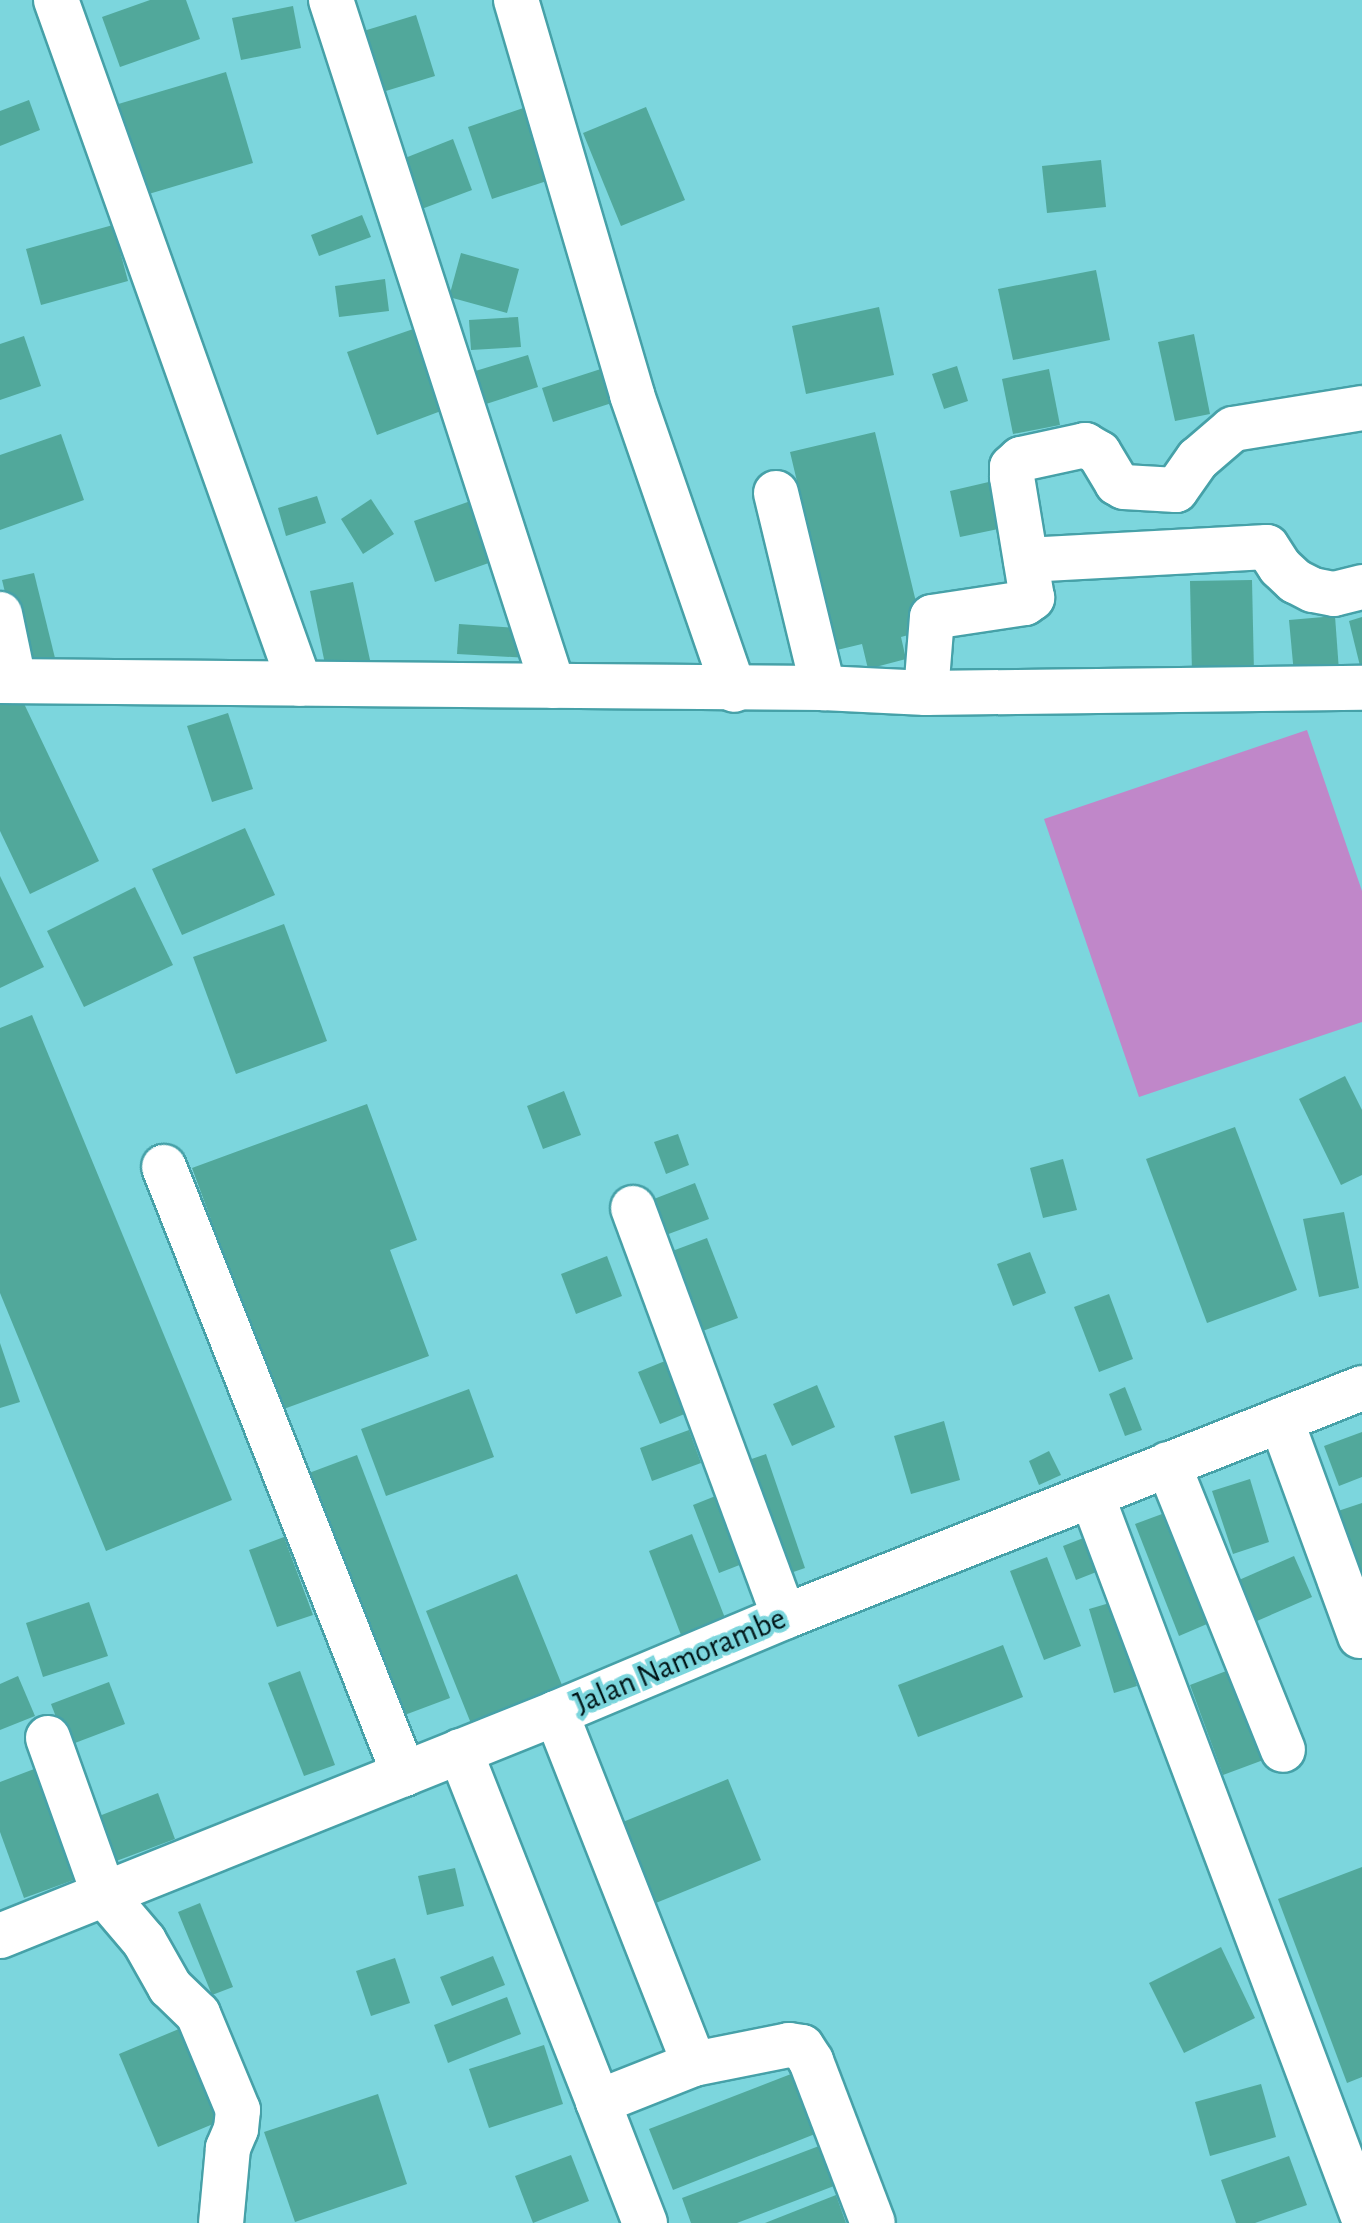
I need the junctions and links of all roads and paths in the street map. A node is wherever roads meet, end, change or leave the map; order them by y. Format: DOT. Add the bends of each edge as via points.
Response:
graph roads {
  1 [pos="56,0"];
  2 [pos="331,0"];
  3 [pos="516,0"];
  4 [pos="1362,408"];
  5 [pos="776,493"];
  6 [pos="1026,560"];
  7 [pos="1362,587"];
  8 [pos="0,614"];
  9 [pos="7,681"];
  10 [pos="300,684"];
  11 [pos="553,686"];
  12 [pos="823,688"];
  13 [pos="1362,688"];
  14 [pos="734,690"];
  15 [pos="926,693"];
  16 [pos="164,1167"];
  17 [pos="633,1208"];
  18 [pos="1362,1388"];
  19 [pos="1281,1420"];
  20 [pos="1168,1464"];
  21 [pos="1092,1496"];
  22 [pos="784,1617"];
  23 [pos="1360,1636"];
  24 [pos="556,1713"];
  25 [pos="48,1738"];
  26 [pos="1283,1750"];
  27 [pos="460,1751"];
  28 [pos="404,1774"];
  29 [pos="104,1894"];
  30 [pos="0,1936"];
  31 [pos="694,2064"];
  32 [pos="598,2102"];
  33 [pos="1362,2214"];
  34 [pos="221,2223"];
  35 [pos="645,2223"];
  36 [pos="873,2223"];
  1 -- 10 [label="street"];
  2 -- 11 [label="street"];
  3 -- 14 [label="street" via="632,395"];
  4 -- 6 [label="street" via="1233,429 1198,459 1176,490 1117,483 1093,447 1085,445 1021,459 1012,467 1012,477"];
  5 -- 12 [label="street"];
  6 -- 7 [label="street" via="1267,547 1280,567 1313,590 1334,594"];
  6 -- 15 [label="street" via="1032,598 1025,603 930,620"];
  8 -- 9 [label="street"];
  9 -- 10 [label="street"];
  10 -- 11 [label="street"];
  11 -- 14 [label="street"];
  12 -- 14 [label="street"];
  12 -- 15 [label="street"];
  13 -- 15 [label="street"];
  16 -- 28 [label="street"];
  17 -- 22 [label="street"];
  18 -- 19 [label="street, Jalan Namorambe"];
  19 -- 20 [label="street, Jalan Namorambe"];
  19 -- 23 [label="street"];
  20 -- 21 [label="street, Jalan Namorambe"];
  20 -- 26 [label="street"];
  21 -- 22 [label="street, Jalan Namorambe"];
  21 -- 33 [label="street"];
  22 -- 24 [label="street, Jalan Namorambe"];
  24 -- 27 [label="street, Jalan Namorambe"];
  24 -- 31 [label="street"];
  25 -- 29 [label="street"];
  27 -- 28 [label="street, Jalan Namorambe"];
  27 -- 32 [label="street"];
  28 -- 29 [label="street, Jalan Namorambe"];
  29 -- 30 [label="street, Jalan Namorambe"];
  29 -- 34 [label="street" via="144,1941 170,1987 198,2014 238,2110 226,2162"];
  31 -- 32 [label="street"];
  31 -- 36 [label="street" via="802,2047"];
  32 -- 35 [label="street"];
}
